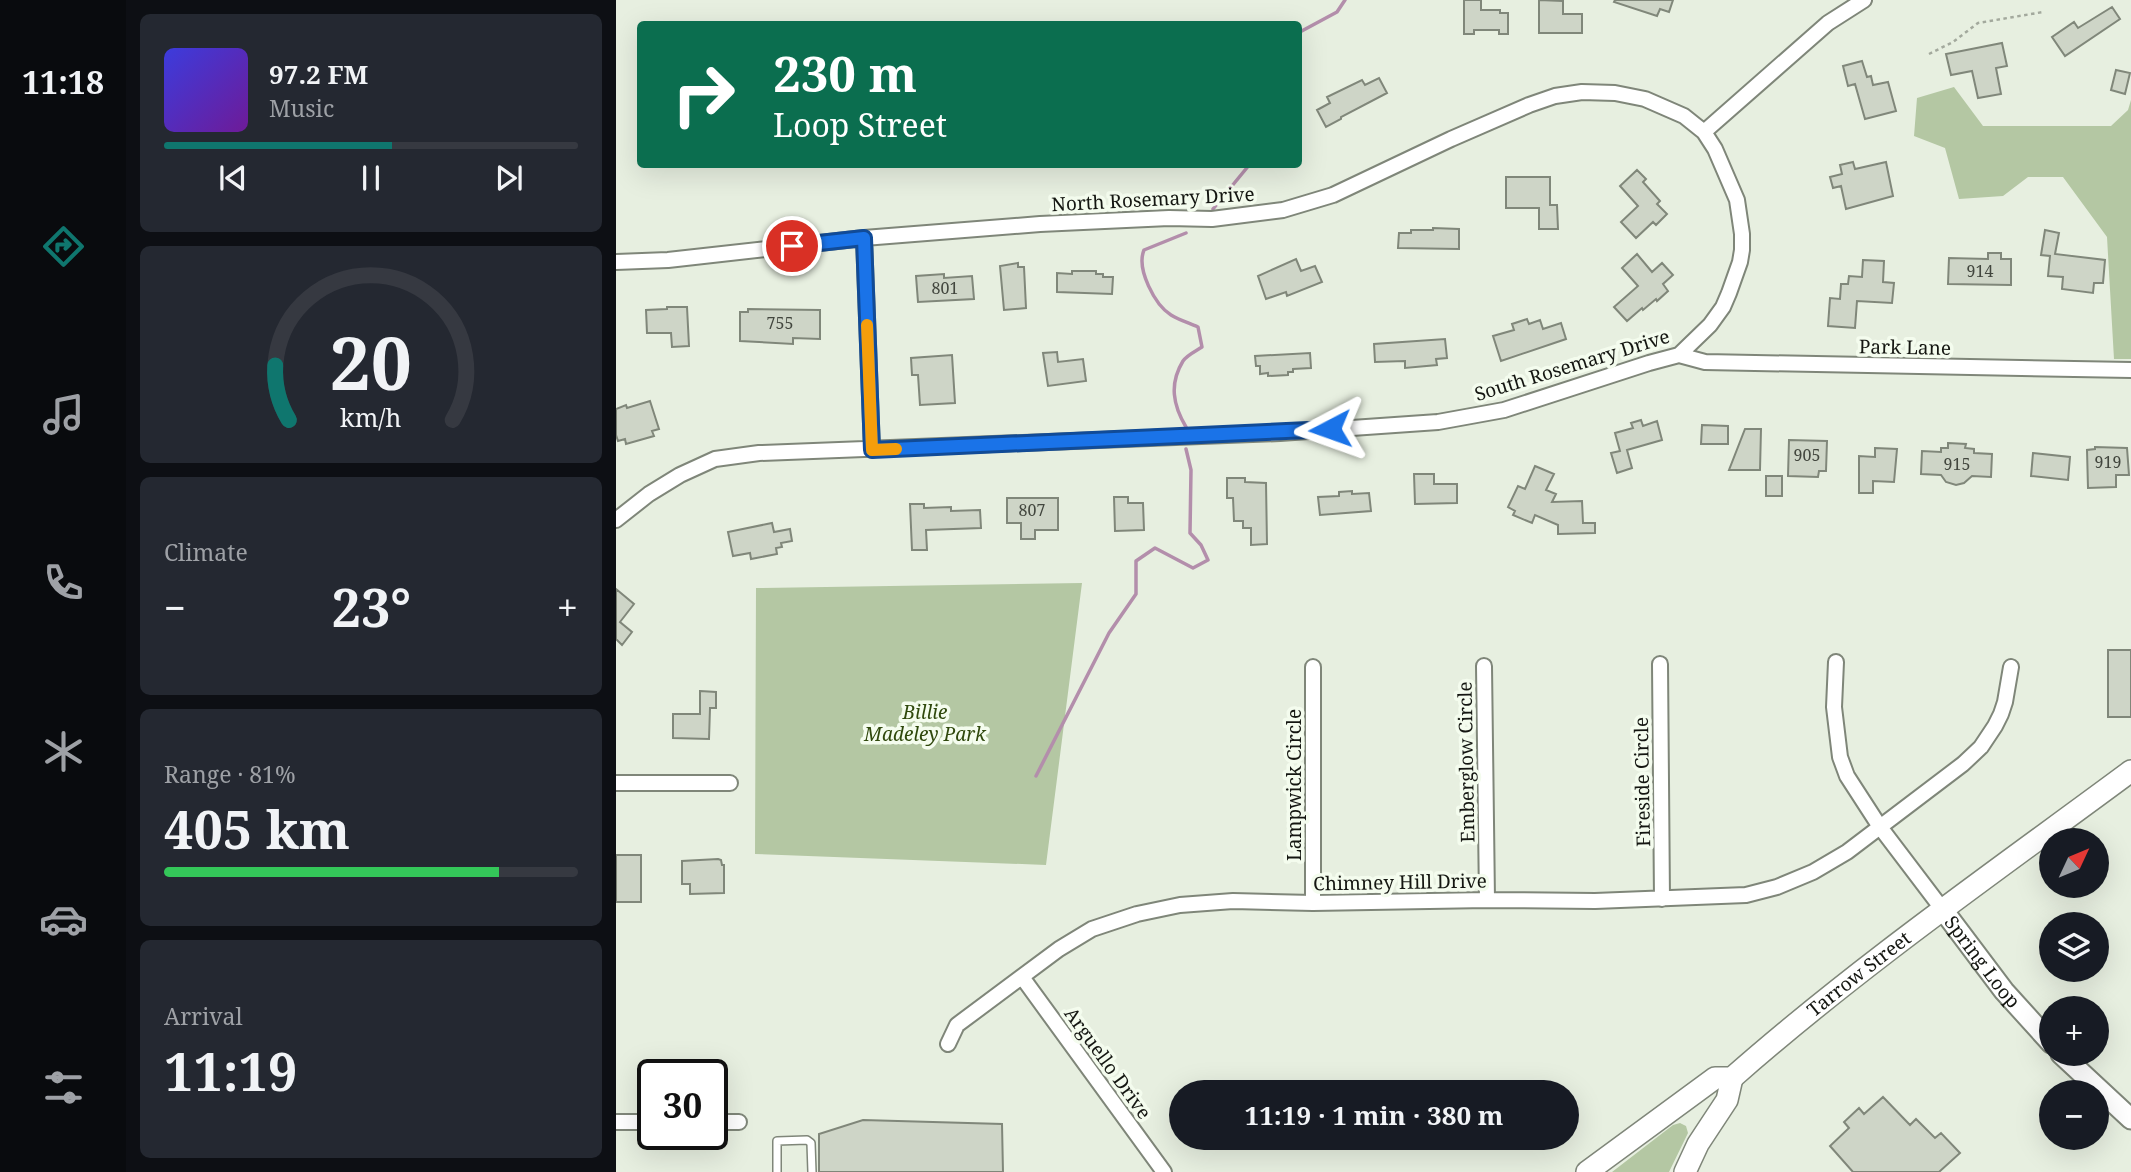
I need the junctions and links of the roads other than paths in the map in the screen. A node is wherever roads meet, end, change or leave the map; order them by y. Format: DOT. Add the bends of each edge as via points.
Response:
graph roads {
  1 [pos="1864,0"];
  2 [pos="1704,132"];
  3 [pos="864,238"];
  4 [pos="616,262"];
  5 [pos="1679,355"];
  6 [pos="2131,370"];
  7 [pos="872,450"];
  8 [pos="616,520"];
  9 [pos="1836,662"];
  10 [pos="1660,664"];
  11 [pos="1485,666"];
  12 [pos="1313,667"];
  13 [pos="2011,667"];
  14 [pos="2131,771"];
  15 [pos="616,783"];
  16 [pos="730,783"];
  17 [pos="1880,827"];
  18 [pos="1662,899"];
  19 [pos="1487,900"];
  20 [pos="1313,903"];
  21 [pos="1943,910"];
  22 [pos="1022,977"];
  23 [pos="2039,1030"];
  24 [pos="948,1044"];
  25 [pos="2074,1066"];
  26 [pos="1732,1079"];
  27 [pos="1684,1099"];
  28 [pos="2131,1119"];
  29 [pos="616,1122"];
  30 [pos="637,1122"];
  31 [pos="728,1122"];
  32 [pos="738,1122"];
  33 [pos="1698,1144"];
  34 [pos="777,1172"];
  35 [pos="812,1172"];
  36 [pos="1164,1172"];
  37 [pos="1587,1172"];
  38 [pos="1685,1172"];
  1 -- 2 [label="street" via="1828,23"];
  2 -- 3 [label="street, North Rosemary Drive" via="1684,116 1645,99 1598,91 1567,93 1507,114 1333,195 1283,210 1212,219 1040,224"];
  2 -- 5 [label="street, South Rosemary Drive" via="1737,200 1742,250 1723,307"];
  3 -- 4 [label="street, North Rosemary Drive"];
  3 -- 7 [label="street"];
  5 -- 6 [label="street, Park Lane" via="1705,362"];
  5 -- 7 [label="street, South Rosemary Drive" via="1504,410 1438,422"];
  7 -- 8 [label="street, South Rosemary Drive" via="715,459 649,494"];
  9 -- 17 [label="street" via="1834,707 1840,757"];
  10 -- 18 [label="street, Fireside Circle"];
  11 -- 19 [label="street, Emberglow Circle"];
  12 -- 20 [label="street, Lampwick Circle"];
  13 -- 17 [label="street, Chimney Hill Drive" via="2006,702 1981,747"];
  14 -- 21 [label="main road, Tarrow Street"];
  15 -- 16 [label="street"];
  17 -- 18 [label="street, Chimney Hill Drive" via="1813,872 1777,887 1746,895"];
  17 -- 21 [label="street"];
  18 -- 19 [label="street, Chimney Hill Drive"];
  19 -- 20 [label="street, Chimney Hill Drive"];
  20 -- 22 [label="street, Chimney Hill Drive" via="1233,901 1137,914 1092,929"];
  21 -- 23 [label="street, Spring Loop"];
  21 -- 26 [label="main road, Tarrow Street" via="1802,1018"];
  22 -- 24 [label="street, Chimney Hill Drive" via="957,1025"];
  22 -- 36 [label="street, Arguello Drive"];
  25 -- 28 [label="street"];
  26 -- 27 [label="main road, Tarrow Street" via="1715,1078"];
  26 -- 33 [label="main road" via="1727,1100"];
  27 -- 33 [label="main road" via="1700,1118"];
  27 -- 37 [label="main road, Tarrow Street"];
  29 -- 30 [label="street"];
  31 -- 32 [label="street"];
  33 -- 38 [label="main road"];
  34 -- 35 [label="lane" via="777,1141 807,1140"];
}
